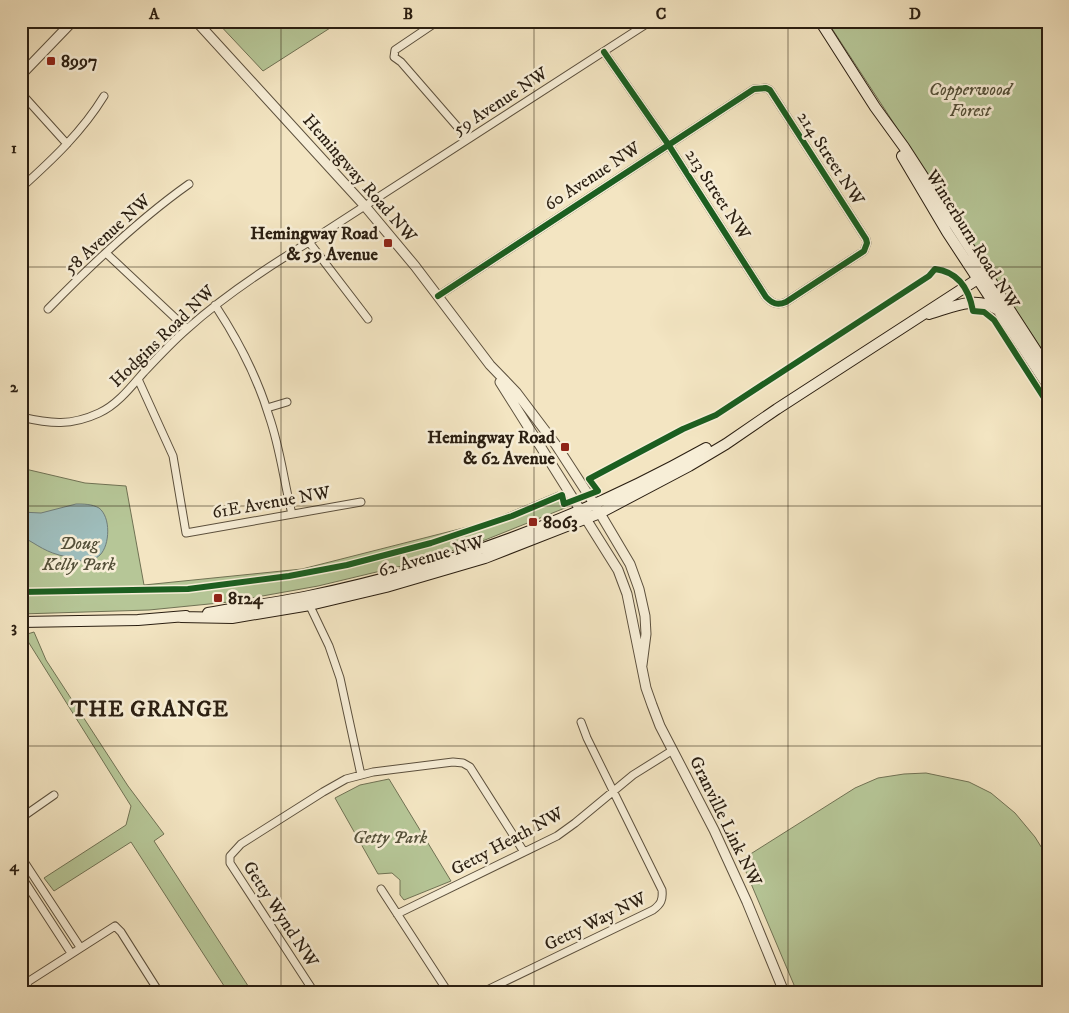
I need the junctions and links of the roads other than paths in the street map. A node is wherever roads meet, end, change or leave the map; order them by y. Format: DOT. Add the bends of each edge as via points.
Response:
graph roads {
  1 [pos="73,21"];
  2 [pos="196,21"];
  3 [pos="438,21"];
  4 [pos="651,21"];
  5 [pos="820,21"];
  6 [pos="604,52"];
  7 [pos="21,75"];
  8 [pos="766,88"];
  9 [pos="21,93"];
  10 [pos="104,96"];
  11 [pos="468,139"];
  12 [pos="67,144"];
  13 [pos="668,144"];
  14 [pos="189,184"];
  15 [pos="21,188"];
  16 [pos="364,205"];
  17 [pos="309,242"];
  18 [pos="106,253"];
  19 [pos="985,275"];
  20 [pos="438,296"];
  21 [pos="772,303"];
  22 [pos="215,305"];
  23 [pos="48,309"];
  24 [pos="999,311"];
  25 [pos="918,318"];
  26 [pos="368,319"];
  27 [pos="187,329"];
  28 [pos="490,364"];
  29 [pos="1048,369"];
  30 [pos="138,379"];
  31 [pos="1048,386"];
  32 [pos="287,402"];
  33 [pos="267,408"];
  34 [pos="21,416"];
  35 [pos="361,502"];
  36 [pos="598,509"];
  37 [pos="292,514"];
  38 [pos="584,514"];
  39 [pos="308,601"];
  40 [pos="21,622"];
  41 [pos="642,665"];
  42 [pos="581,722"];
  43 [pos="673,750"];
  44 [pos="361,775"];
  45 [pos="613,790"];
  46 [pos="54,795"];
  47 [pos="21,818"];
  48 [pos="524,852"];
  49 [pos="21,857"];
  50 [pos="21,876"];
  51 [pos="381,889"];
  52 [pos="398,914"];
  53 [pos="80,947"];
  54 [pos="71,953"];
  55 [pos="31,992"];
  56 [pos="159,992"];
  57 [pos="314,992"];
  58 [pos="448,992"];
  59 [pos="483,992"];
  60 [pos="784,992"];
  1 -- 7 [label="street"];
  2 -- 16 [label="street, Hemingway Road NW"];
  3 -- 11 [label="street" via="395,50 394,57"];
  4 -- 6 [label="street, 59 Avenue NW"];
  5 -- 19 [label="main road, Winterburn Road NW"];
  6 -- 11 [label="street, 59 Avenue NW"];
  6 -- 13 [label="street, 213 Street NW"];
  8 -- 13 [label="street, 60 Avenue NW" via="754,89"];
  8 -- 21 [label="street, 214 Street NW" via="866,239 864,251 786,302"];
  9 -- 12 [label="street"];
  10 -- 12 [label="street"];
  11 -- 16 [label="street, 59 Avenue NW"];
  12 -- 15 [label="street"];
  13 -- 20 [label="street, 60 Avenue NW"];
  13 -- 21 [label="street, 213 Street NW"];
  14 -- 18 [label="street, 58 Avenue NW" via="162,203"];
  16 -- 17 [label="street, Hodgins Road NW"];
  16 -- 20 [label="street, Hemingway Road NW"];
  17 -- 22 [label="street, Hodgins Road NW" via="268,266"];
  17 -- 26 [label="street"];
  18 -- 23 [label="street, 58 Avenue NW"];
  18 -- 27 [label="street"];
  19 -- 24 [label="main road, Winterburn Road NW"];
  19 -- 25 [label="main road, 62 Avenue NW"];
  19 -- 29 [label="main road, Winterburn Road NW"];
  20 -- 28 [label="street, Hemingway Road NW"];
  22 -- 27 [label="street, Hodgins Road NW"];
  22 -- 33 [label="street" via="246,356"];
  24 -- 25 [label="main road" via="988,303 974,302"];
  24 -- 31 [label="main road, Winterburn Road NW"];
  25 -- 36 [label="main road, 62 Avenue NW" via="777,409"];
  27 -- 30 [label="street, Hodgins Road NW"];
  28 -- 36 [label="street, Hemingway Road NW" via="556,445"];
  28 -- 38 [label="street, Hemingway Road NW"];
  30 -- 34 [label="street, Hodgins Road NW" via="122,397 101,412 76,422 63,424"];
  30 -- 37 [label="street, 61E Avenue NW" via="173,456 186,533"];
  32 -- 33 [label="street"];
  33 -- 37 [label="street"];
  35 -- 37 [label="street, 61E Avenue NW"];
  36 -- 38 [label="main road, 62 Avenue NW"];
  36 -- 41 [label="street, Granville Link NW" via="630,564 642,602 646,634"];
  38 -- 39 [label="main road, 62 Avenue NW" via="482,550"];
  38 -- 41 [label="street, Granville Link NW" via="621,578"];
  39 -- 40 [label="main road, 62 Avenue NW" via="232,618"];
  39 -- 44 [label="street" via="340,678"];
  41 -- 43 [label="street, Granville Link NW" via="652,705"];
  42 -- 45 [label="street"];
  43 -- 45 [label="street, Getty Heath NW"];
  43 -- 60 [label="street, Granville Link NW" via="750,908"];
  44 -- 48 [label="street" via="463,763 470,767"];
  44 -- 57 [label="street, Getty Wynd NW" via="322,792 241,844 230,856 230,863"];
  45 -- 48 [label="street, Getty Heath NW" via="567,829"];
  45 -- 59 [label="street, Getty Way NW" via="662,890 660,905"];
  46 -- 47 [label="street"];
  48 -- 52 [label="street, Getty Heath NW"];
  49 -- 53 [label="street"];
  50 -- 54 [label="street"];
  51 -- 52 [label="street"];
  52 -- 58 [label="street"];
  53 -- 54 [label="street"];
  53 -- 56 [label="street" via="115,926"];
  54 -- 55 [label="street" via="26,983"];
}
